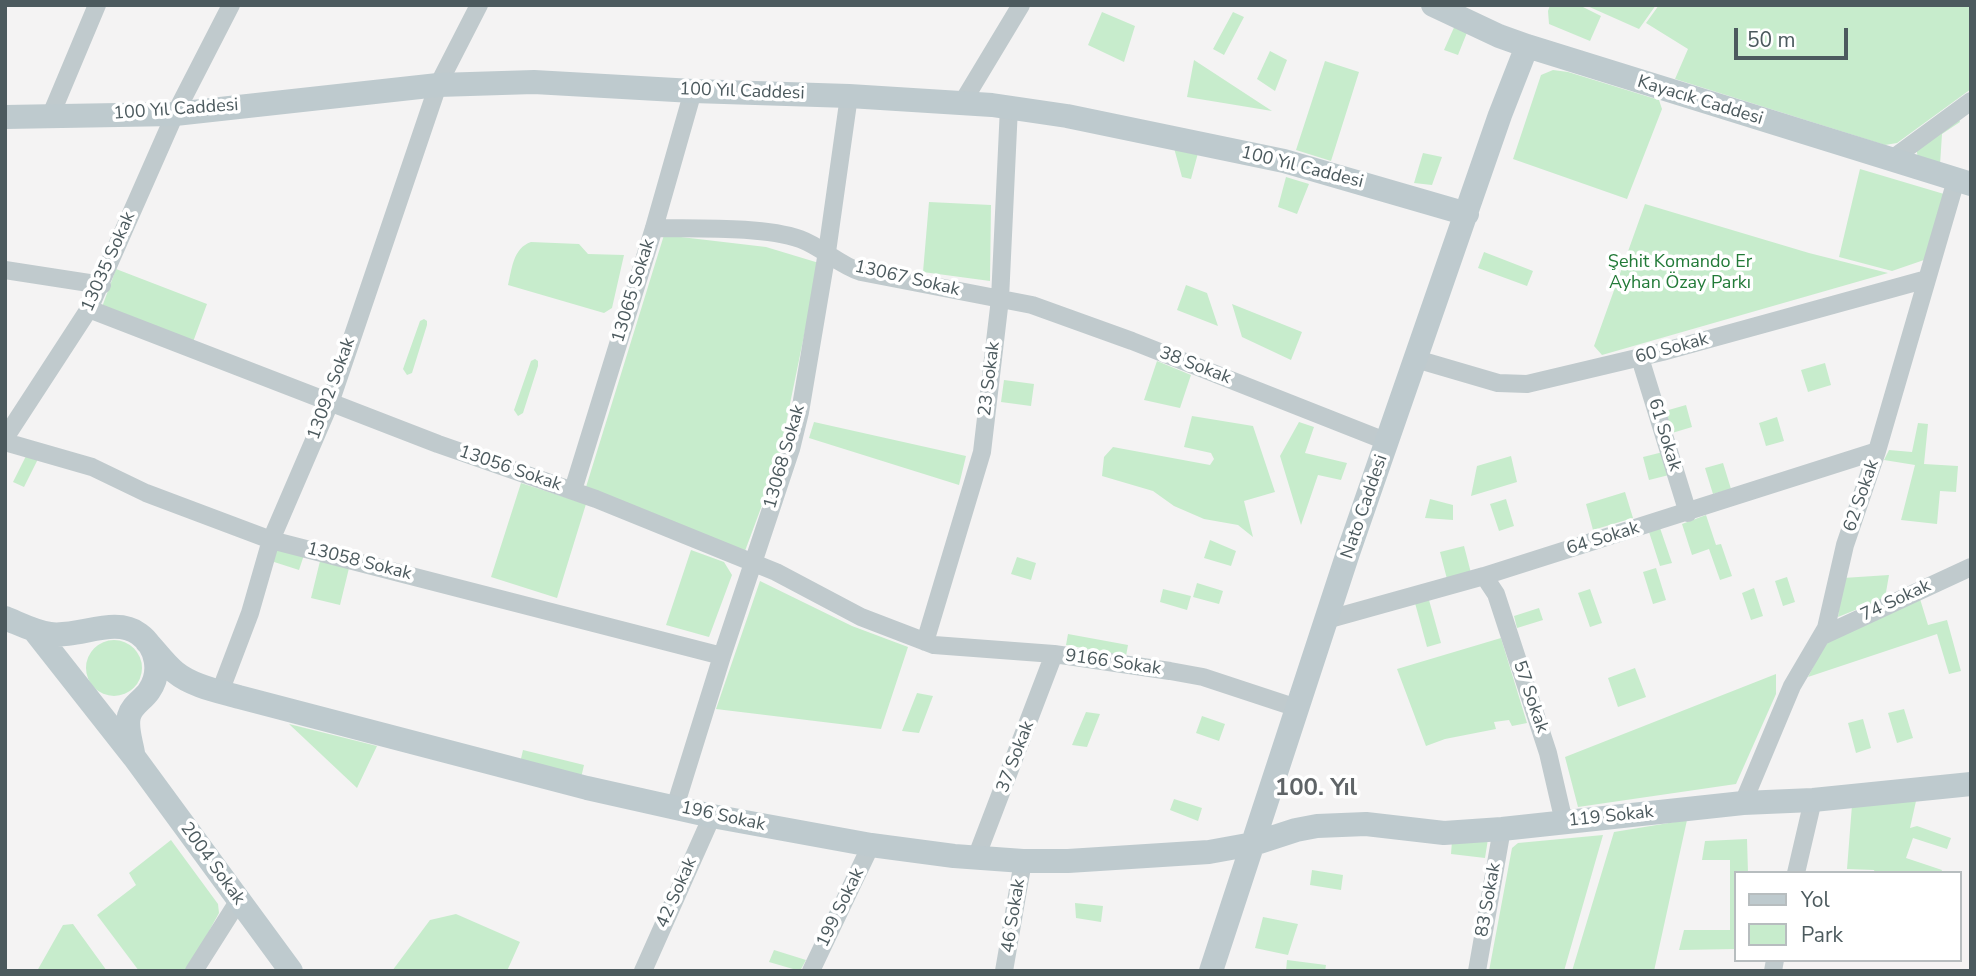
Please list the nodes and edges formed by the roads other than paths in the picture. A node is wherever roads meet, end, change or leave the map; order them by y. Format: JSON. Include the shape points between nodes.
{"nodes":[{"id":1,"x":97,"y":5,"type":"edge"},
{"id":2,"x":231,"y":5,"type":"edge"},
{"id":3,"x":479,"y":5,"type":"edge"},
{"id":4,"x":1021,"y":5,"type":"edge"},
{"id":5,"x":1433,"y":5,"type":"edge"},
{"id":6,"x":1527,"y":46,"type":"junction"},
{"id":7,"x":438,"y":85,"type":"junction"},
{"id":8,"x":693,"y":91,"type":"junction"},
{"id":9,"x":849,"y":96,"type":"junction"},
{"id":10,"x":1971,"y":101,"type":"edge"},
{"id":11,"x":962,"y":103,"type":"junction"},
{"id":12,"x":1009,"y":107,"type":"junction"},
{"id":13,"x":176,"y":114,"type":"junction"},
{"id":14,"x":5,"y":117,"type":"edge"},
{"id":15,"x":50,"y":117,"type":"junction"},
{"id":16,"x":1892,"y":159,"type":"junction"},
{"id":17,"x":1963,"y":182,"type":"edge"},
{"id":18,"x":1467,"y":214,"type":"junction"},
{"id":19,"x":654,"y":228,"type":"junction"},
{"id":20,"x":827,"y":252,"type":"junction"},
{"id":21,"x":5,"y":270,"type":"edge"},
{"id":22,"x":1927,"y":279,"type":"junction"},
{"id":23,"x":102,"y":285,"type":"junction"},
{"id":24,"x":1000,"y":299,"type":"junction"},
{"id":25,"x":89,"y":309,"type":"junction"},
{"id":26,"x":1640,"y":358,"type":"junction"},
{"id":27,"x":1416,"y":359,"type":"junction"},
{"id":28,"x":330,"y":402,"type":"junction"},
{"id":29,"x":5,"y":440,"type":"edge"},
{"id":30,"x":1388,"y":442,"type":"junction"},
{"id":31,"x":1877,"y":451,"type":"junction"},
{"id":32,"x":573,"y":490,"type":"junction"},
{"id":33,"x":1688,"y":513,"type":"junction"},
{"id":34,"x":271,"y":540,"type":"junction"},
{"id":35,"x":753,"y":564,"type":"junction"},
{"id":36,"x":1971,"y":567,"type":"edge"},
{"id":37,"x":1484,"y":576,"type":"junction"},
{"id":38,"x":5,"y":618,"type":"edge"},
{"id":39,"x":1326,"y":620,"type":"junction"},
{"id":40,"x":34,"y":630,"type":"junction"},
{"id":41,"x":98,"y":630,"type":"junction"},
{"id":42,"x":1822,"y":636,"type":"junction"},
{"id":43,"x":147,"y":642,"type":"junction"},
{"id":44,"x":925,"y":642,"type":"junction"},
{"id":45,"x":1054,"y":654,"type":"junction"},
{"id":46,"x":722,"y":656,"type":"junction"},
{"id":47,"x":213,"y":690,"type":"junction"},
{"id":48,"x":83,"y":692,"type":"junction"},
{"id":49,"x":142,"y":698,"type":"junction"},
{"id":50,"x":1297,"y":708,"type":"junction"},
{"id":51,"x":134,"y":757,"type":"junction"},
{"id":52,"x":1971,"y":784,"type":"edge"},
{"id":53,"x":1813,"y":800,"type":"junction"},
{"id":54,"x":1743,"y":803,"type":"junction"},
{"id":55,"x":675,"y":807,"type":"junction"},
{"id":56,"x":712,"y":816,"type":"junction"},
{"id":57,"x":1564,"y":822,"type":"junction"},
{"id":58,"x":1502,"y":829,"type":"junction"},
{"id":59,"x":1253,"y":844,"type":"junction"},
{"id":60,"x":871,"y":845,"type":"junction"},
{"id":61,"x":976,"y":858,"type":"junction"},
{"id":62,"x":1023,"y":861,"type":"junction"},
{"id":63,"x":1796,"y":871,"type":"edge"},
{"id":64,"x":239,"y":900,"type":"junction"},
{"id":65,"x":194,"y":971,"type":"edge"},
{"id":66,"x":290,"y":971,"type":"edge"},
{"id":67,"x":643,"y":971,"type":"edge"},
{"id":68,"x":811,"y":971,"type":"edge"},
{"id":69,"x":1004,"y":971,"type":"edge"},
{"id":70,"x":1211,"y":971,"type":"edge"},
{"id":71,"x":1477,"y":971,"type":"edge"}],
"edges":[{"from":1,"to":15,"type":"street"},
{"from":2,"to":13,"type":"street","name":"13035 Sokak"},
{"from":3,"to":7,"type":"street","name":"13092 Sokak"},
{"from":4,"to":11,"type":"street"},
{"from":5,"to":6,"type":"street","name":"Kayacık Caddesi"},
{"from":6,"to":16,"type":"street","name":"Kayacık Caddesi"},
{"from":6,"to":18,"type":"street","name":"Nato Caddesi"},
{"from":7,"to":8,"type":"street","name":"100 Yıl Caddesi","via":[[534,82]]},
{"from":7,"to":13,"type":"street","name":"100 Yıl Caddesi"},
{"from":7,"to":28,"type":"street","name":"13092 Sokak"},
{"from":8,"to":9,"type":"street","name":"100 Yıl Caddesi"},
{"from":8,"to":19,"type":"street","name":"13065 Sokak"},
{"from":9,"to":11,"type":"street","name":"100 Yıl Caddesi"},
{"from":9,"to":20,"type":"street","name":"13068 Sokak"},
{"from":10,"to":16,"type":"street"},
{"from":11,"to":12,"type":"street","name":"100 Yıl Caddesi"},
{"from":12,"to":18,"type":"street","name":"100 Yıl Caddesi","via":[[1284,161]]},
{"from":12,"to":24,"type":"street","name":"23 Sokak"},
{"from":13,"to":15,"type":"street","name":"100 Yıl Caddesi"},
{"from":13,"to":23,"type":"street","name":"13035 Sokak"},
{"from":14,"to":15,"type":"street","name":"100 Yıl Caddesi"},
{"from":16,"to":17,"type":"street","name":"Kayacık Caddesi"},
{"from":17,"to":22,"type":"street","name":"62 Sokak"},
{"from":18,"to":27,"type":"street","name":"Nato Caddesi"},
{"from":19,"to":20,"type":"street","name":"13067 Sokak","via":[[771,232],[796,237]]},
{"from":19,"to":32,"type":"street","name":"13065 Sokak"},
{"from":20,"to":24,"type":"street","name":"13067 Sokak","via":[[862,272]]},
{"from":20,"to":35,"type":"street","name":"13068 Sokak","via":[[800,412]]},
{"from":21,"to":23,"type":"street"},
{"from":22,"to":26,"type":"street","name":"60 Sokak"},
{"from":22,"to":31,"type":"street","name":"62 Sokak"},
{"from":23,"to":25,"type":"street","name":"13035 Sokak"},
{"from":24,"to":30,"type":"street","name":"38 Sokak","via":[[1083,323]]},
{"from":24,"to":44,"type":"street","name":"23 Sokak","via":[[982,452]]},
{"from":25,"to":28,"type":"street","name":"13056 Sokak"},
{"from":25,"to":29,"type":"street","name":"13035 Sokak"},
{"from":26,"to":27,"type":"street","name":"60 Sokak","via":[[1517,385]]},
{"from":26,"to":33,"type":"street","name":"61 Sokak"},
{"from":27,"to":30,"type":"street","name":"Nato Caddesi"},
{"from":28,"to":32,"type":"street","name":"13056 Sokak"},
{"from":28,"to":34,"type":"street","name":"13092 Sokak"},
{"from":29,"to":34,"type":"street","name":"13058 Sokak","via":[[92,467],[146,493]]},
{"from":30,"to":39,"type":"street","name":"Nato Caddesi"},
{"from":31,"to":33,"type":"street","name":"64 Sokak"},
{"from":31,"to":42,"type":"street","name":"62 Sokak","via":[[1845,545]]},
{"from":32,"to":35,"type":"street","name":"13056 Sokak"},
{"from":33,"to":37,"type":"street","name":"64 Sokak"},
{"from":34,"to":46,"type":"street","name":"13058 Sokak"},
{"from":34,"to":47,"type":"street","name":"13092 Sokak","via":[[250,612]]},
{"from":35,"to":44,"type":"street","name":"13056 Sokak"},
{"from":35,"to":46,"type":"street","name":"13068 Sokak"},
{"from":36,"to":42,"type":"street","name":"74 Sokak"},
{"from":37,"to":39,"type":"street","name":"64 Sokak"},
{"from":37,"to":57,"type":"street","name":"57 Sokak","via":[[1496,594],[1548,753]]},
{"from":38,"to":40,"type":"street"},
{"from":39,"to":50,"type":"street","name":"Nato Caddesi"},
{"from":40,"to":41,"type":"street","via":[[71,635]]},
{"from":40,"to":48,"type":"street","name":"2004 Sokak"},
{"from":41,"to":43,"type":"street","via":[[125,627]]},
{"from":41,"to":48,"type":"street","via":[[87,637],[74,661]]},
{"from":42,"to":54,"type":"street","name":"62 Sokak","via":[[1792,686]]},
{"from":43,"to":47,"type":"street","name":"196 Sokak","via":[[174,671]]},
{"from":43,"to":49,"type":"street","via":[[157,667]]},
{"from":44,"to":45,"type":"street","name":"9166 Sokak"},
{"from":45,"to":50,"type":"street","name":"9166 Sokak","via":[[1203,677]]},
{"from":45,"to":61,"type":"street","name":"37 Sokak"},
{"from":46,"to":55,"type":"street","name":"13068 Sokak"},
{"from":47,"to":49,"type":"street","name":"196 Sokak"},
{"from":47,"to":55,"type":"street","name":"196 Sokak"},
{"from":48,"to":49,"type":"street","via":[[99,705],[112,708]]},
{"from":48,"to":51,"type":"street","name":"2004 Sokak"},
{"from":49,"to":51,"type":"street","via":[[128,723]]},
{"from":50,"to":59,"type":"street","name":"Nato Caddesi"},
{"from":51,"to":64,"type":"street","name":"2004 Sokak"},
{"from":52,"to":53,"type":"street","name":"119 Sokak"},
{"from":53,"to":54,"type":"street","name":"119 Sokak"},
{"from":53,"to":63,"type":"street"},
{"from":54,"to":57,"type":"street","name":"119 Sokak"},
{"from":55,"to":56,"type":"street","name":"196 Sokak"},
{"from":56,"to":60,"type":"street","name":"196 Sokak"},
{"from":56,"to":67,"type":"street","name":"42 Sokak"},
{"from":57,"to":58,"type":"street","name":"119 Sokak"},
{"from":58,"to":59,"type":"street","name":"119 Sokak","via":[[1444,832],[1353,824],[1296,830]]},
{"from":58,"to":71,"type":"street","name":"83 Sokak"},
{"from":59,"to":62,"type":"street","name":"196 Sokak","via":[[1186,855]]},
{"from":59,"to":70,"type":"street","name":"Nato Caddesi"},
{"from":60,"to":61,"type":"street","name":"196 Sokak"},
{"from":60,"to":68,"type":"street","name":"199 Sokak"},
{"from":61,"to":62,"type":"street","name":"196 Sokak"},
{"from":62,"to":69,"type":"street","name":"46 Sokak"},
{"from":64,"to":65,"type":"street"},
{"from":64,"to":66,"type":"street","name":"2004 Sokak"}]}
